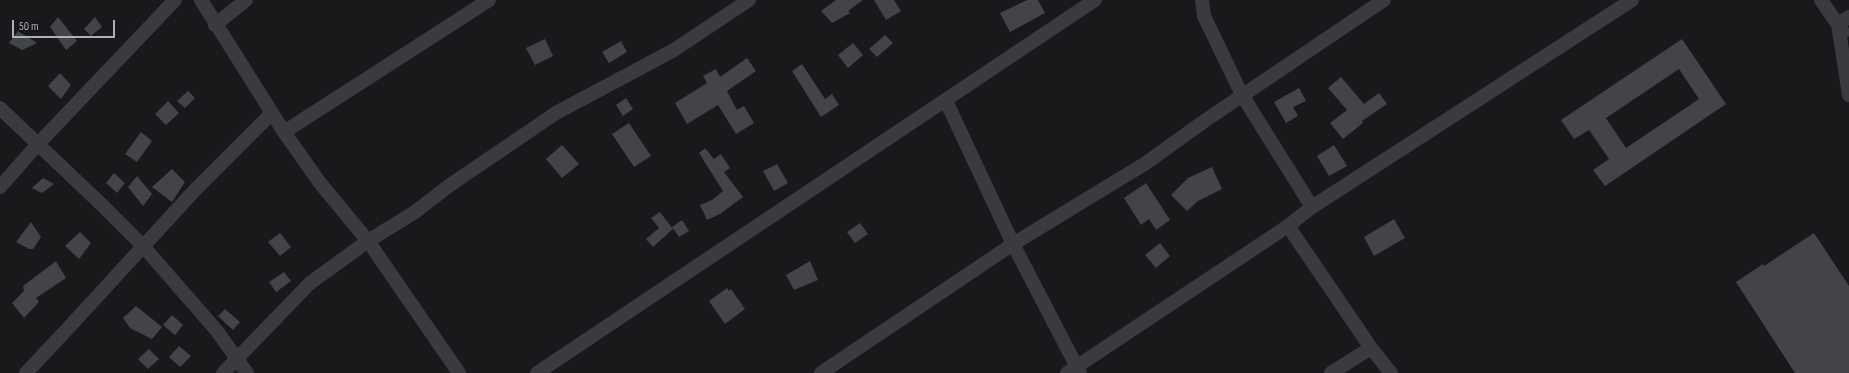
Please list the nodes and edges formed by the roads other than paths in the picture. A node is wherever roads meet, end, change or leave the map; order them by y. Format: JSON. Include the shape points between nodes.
{"nodes":[{"id":1,"x":175,"y":0,"type":"edge"},
{"id":2,"x":201,"y":0,"type":"edge"},
{"id":3,"x":246,"y":0,"type":"edge"},
{"id":4,"x":489,"y":0,"type":"edge"},
{"id":5,"x":749,"y":0,"type":"edge"},
{"id":6,"x":1095,"y":0,"type":"edge"},
{"id":7,"x":1202,"y":0,"type":"edge"},
{"id":8,"x":1384,"y":0,"type":"edge"},
{"id":9,"x":1632,"y":0,"type":"edge"},
{"id":10,"x":1821,"y":0,"type":"edge"},
{"id":11,"x":1844,"y":20,"type":"edge"},
{"id":12,"x":215,"y":25,"type":"junction"},
{"id":13,"x":1849,"y":41,"type":"edge"},
{"id":14,"x":1849,"y":95,"type":"edge"},
{"id":15,"x":1242,"y":96,"type":"junction"},
{"id":16,"x":946,"y":101,"type":"junction"},
{"id":17,"x":0,"y":108,"type":"edge"},
{"id":18,"x":272,"y":113,"type":"junction"},
{"id":19,"x":284,"y":132,"type":"junction"},
{"id":20,"x":38,"y":144,"type":"junction"},
{"id":21,"x":0,"y":187,"type":"edge"},
{"id":22,"x":1312,"y":208,"type":"junction"},
{"id":23,"x":1288,"y":226,"type":"junction"},
{"id":24,"x":368,"y":241,"type":"junction"},
{"id":25,"x":1013,"y":244,"type":"junction"},
{"id":26,"x":143,"y":246,"type":"junction"},
{"id":27,"x":1371,"y":348,"type":"junction"},
{"id":28,"x":237,"y":358,"type":"junction"},
{"id":29,"x":1074,"y":371,"type":"edge"},
{"id":30,"x":26,"y":373,"type":"edge"},
{"id":31,"x":223,"y":373,"type":"edge"},
{"id":32,"x":247,"y":373,"type":"edge"},
{"id":33,"x":459,"y":373,"type":"edge"},
{"id":34,"x":537,"y":373,"type":"edge"},
{"id":35,"x":821,"y":373,"type":"edge"},
{"id":36,"x":1331,"y":373,"type":"edge"},
{"id":37,"x":1391,"y":373,"type":"edge"}],
"edges":[{"from":1,"to":20,"type":"street"},
{"from":2,"to":12,"type":"street"},
{"from":3,"to":12,"type":"street"},
{"from":4,"to":19,"type":"street"},
{"from":5,"to":24,"type":"street","via":[[674,50],[556,113],[415,212]]},
{"from":6,"to":16,"type":"street"},
{"from":7,"to":15,"type":"street","via":[[1204,16]]},
{"from":8,"to":15,"type":"street"},
{"from":9,"to":22,"type":"street"},
{"from":10,"to":11,"type":"street"},
{"from":11,"to":13,"type":"street"},
{"from":11,"to":14,"type":"street"},
{"from":12,"to":18,"type":"street"},
{"from":15,"to":22,"type":"street"},
{"from":15,"to":25,"type":"street","via":[[1146,163]]},
{"from":16,"to":25,"type":"street"},
{"from":16,"to":34,"type":"street"},
{"from":17,"to":20,"type":"street"},
{"from":18,"to":19,"type":"street"},
{"from":18,"to":26,"type":"street"},
{"from":19,"to":24,"type":"street","via":[[320,183]]},
{"from":20,"to":21,"type":"street"},
{"from":20,"to":26,"type":"street"},
{"from":22,"to":23,"type":"street"},
{"from":23,"to":27,"type":"street"},
{"from":23,"to":29,"type":"street"},
{"from":24,"to":28,"type":"street","via":[[310,283]]},
{"from":24,"to":33,"type":"street"},
{"from":25,"to":29,"type":"street"},
{"from":25,"to":35,"type":"street"},
{"from":26,"to":28,"type":"street","via":[[217,331]]},
{"from":26,"to":30,"type":"street"},
{"from":27,"to":36,"type":"street"},
{"from":27,"to":37,"type":"street"},
{"from":28,"to":31,"type":"street"},
{"from":28,"to":32,"type":"street"}]}
